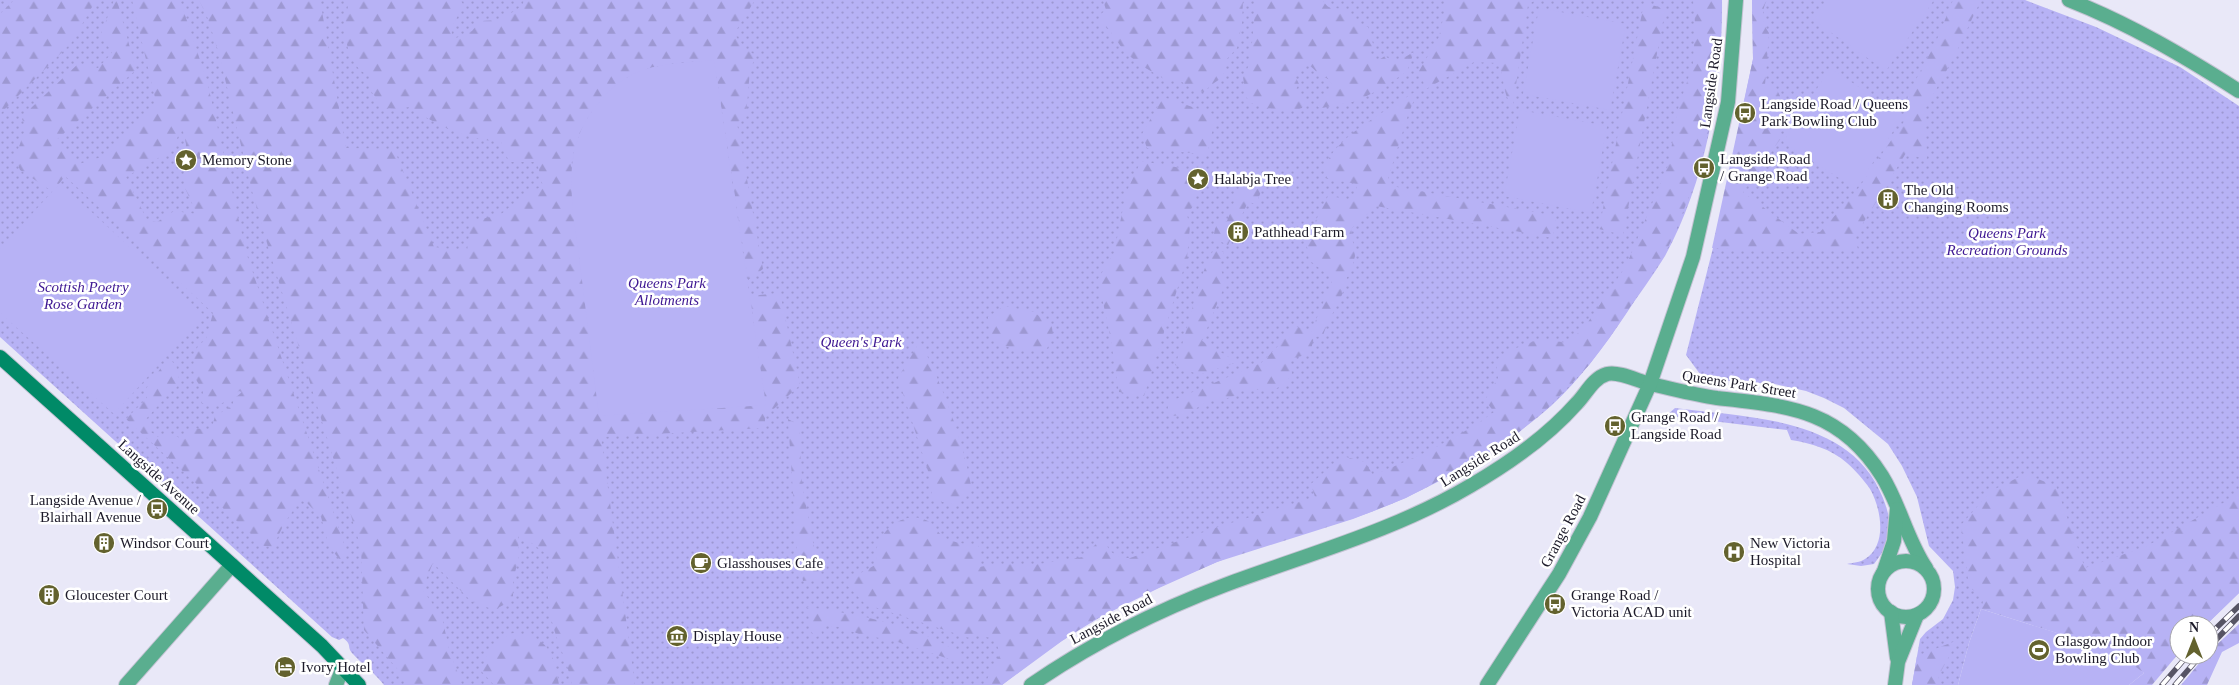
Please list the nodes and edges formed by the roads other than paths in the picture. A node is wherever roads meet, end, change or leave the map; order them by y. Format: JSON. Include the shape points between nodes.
{"nodes":[{"id":1,"x":1736,"y":0,"type":"edge"},
{"id":2,"x":2069,"y":0,"type":"edge"},
{"id":3,"x":2239,"y":91,"type":"edge"},
{"id":4,"x":0,"y":358,"type":"edge"},
{"id":5,"x":1650,"y":384,"type":"junction"},
{"id":6,"x":1897,"y":508,"type":"junction"},
{"id":7,"x":232,"y":565,"type":"junction"},
{"id":8,"x":1926,"y":568,"type":"junction"},
{"id":9,"x":1884,"y":571,"type":"junction"},
{"id":10,"x":1891,"y":612,"type":"junction"},
{"id":11,"x":1917,"y":615,"type":"junction"},
{"id":12,"x":1898,"y":662,"type":"junction"},
{"id":13,"x":343,"y":667,"type":"junction"},
{"id":14,"x":126,"y":685,"type":"edge"},
{"id":15,"x":336,"y":685,"type":"edge"},
{"id":16,"x":359,"y":685,"type":"edge"},
{"id":17,"x":1031,"y":685,"type":"edge"},
{"id":18,"x":1487,"y":685,"type":"edge"},
{"id":19,"x":1895,"y":685,"type":"edge"}],
"edges":[{"from":1,"to":5,"type":"street","name":"Langside Road","via":[[1726,111],[1693,257]]},
{"from":2,"to":3,"type":"street","via":[[2134,28]]},
{"from":4,"to":7,"type":"main road","name":"Langside Avenue"},
{"from":5,"to":6,"type":"street","name":"Queens Park Street","via":[[1698,395],[1782,406],[1818,416],[1846,435],[1870,460]]},
{"from":5,"to":17,"type":"street","name":"Langside Road","via":[[1607,374],[1593,383],[1569,413],[1534,444],[1469,487],[1376,532],[1225,585],[1150,616]]},
{"from":5,"to":18,"type":"street","name":"Grange Road","via":[[1590,517],[1559,574]]},
{"from":6,"to":8,"type":"street","name":"Queens Park Street"},
{"from":6,"to":9,"type":"street","via":[[1894,541]]},
{"from":7,"to":13,"type":"main road","name":"Langside Avenue"},
{"from":7,"to":14,"type":"street"},
{"from":8,"to":9,"type":"street","via":[[1909,560],[1900,561]]},
{"from":8,"to":11,"type":"street","via":[[1932,576],[1934,594],[1925,610]]},
{"from":9,"to":10,"type":"street","via":[[1878,589],[1880,598]]},
{"from":10,"to":11,"type":"street","via":[[1908,617]]},
{"from":10,"to":12,"type":"street"},
{"from":11,"to":12,"type":"street"},
{"from":12,"to":19,"type":"street"},
{"from":13,"to":15,"type":"street"},
{"from":13,"to":16,"type":"main road","name":"Langside Avenue"}]}
